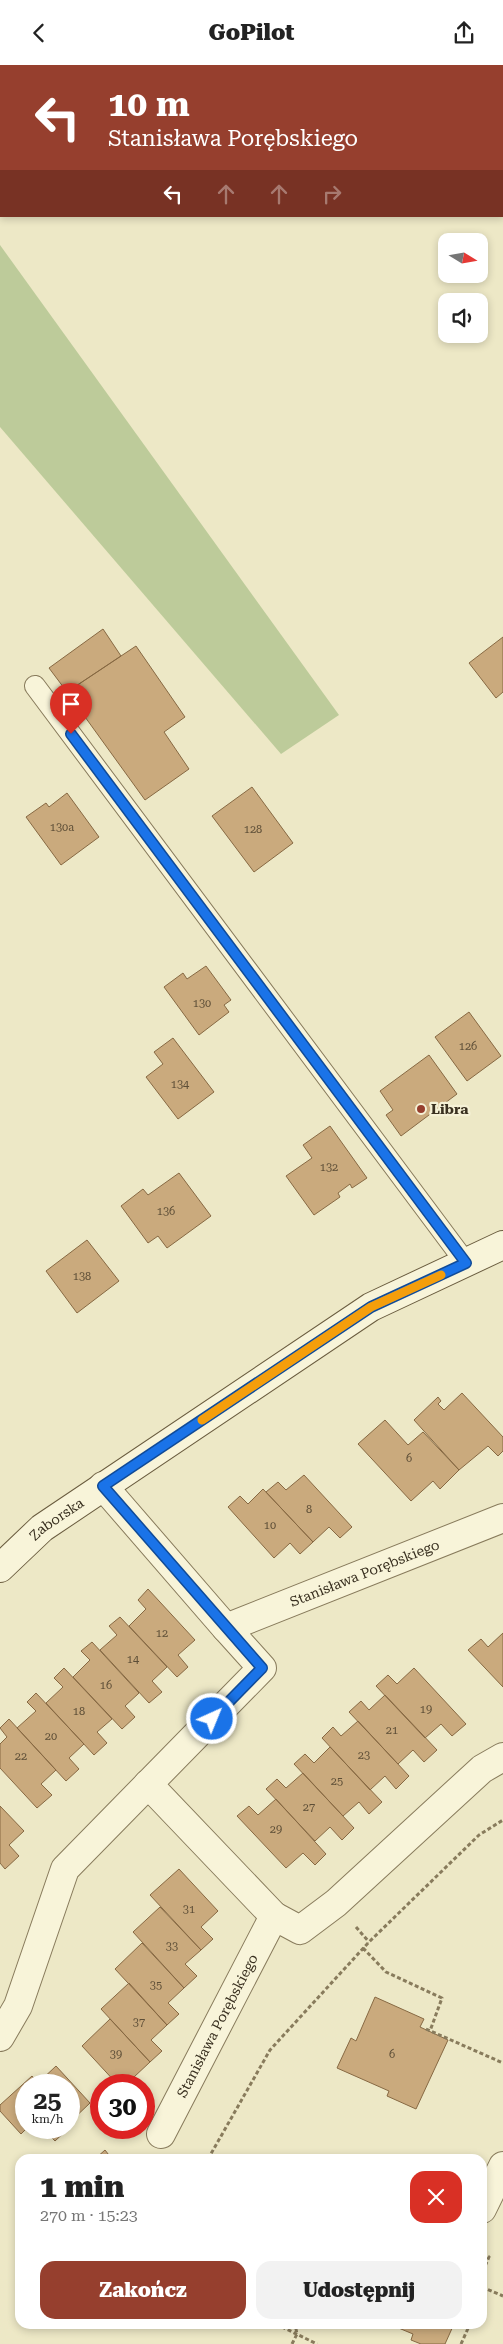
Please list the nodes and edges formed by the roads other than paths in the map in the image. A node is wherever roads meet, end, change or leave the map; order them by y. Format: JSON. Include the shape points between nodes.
{"nodes":[{"id":1,"x":35,"y":686,"type":"dead end"},
{"id":2,"x":503,"y":1245,"type":"edge"},
{"id":3,"x":466,"y":1263,"type":"junction"},
{"id":4,"x":103,"y":1486,"type":"junction"},
{"id":5,"x":503,"y":1518,"type":"edge"},
{"id":6,"x":0,"y":1568,"type":"edge"},
{"id":7,"x":226,"y":1628,"type":"junction"},
{"id":8,"x":503,"y":1757,"type":"edge"},
{"id":9,"x":148,"y":1784,"type":"junction"},
{"id":10,"x":274,"y":1916,"type":"junction"},
{"id":11,"x":0,"y":2037,"type":"edge"},
{"id":12,"x":161,"y":2134,"type":"dead end"},
{"id":13,"x":503,"y":2166,"type":"edge"},
{"id":14,"x":487,"y":2199,"type":"edge"}],
"edges":[{"from":1,"to":3,"type":"lane"},
{"from":2,"to":3,"type":"street","name":"Zaborska"},
{"from":3,"to":4,"type":"street","name":"Zaborska","via":[[371,1307]]},
{"from":4,"to":6,"type":"street","name":"Zaborska","via":[[42,1528]]},
{"from":4,"to":7,"type":"street"},
{"from":5,"to":7,"type":"street","name":"Stanisława Porębskiego"},
{"from":7,"to":9,"type":"street","via":[[262,1668]]},
{"from":8,"to":10,"type":"street","via":[[482,1769],[336,1903],[300,1930]]},
{"from":9,"to":10,"type":"street"},
{"from":9,"to":11,"type":"street","via":[[65,1869],[18,2006]]},
{"from":10,"to":12,"type":"street","name":"Stanisława Porębskiego"},
{"from":13,"to":14,"type":"street"}]}
